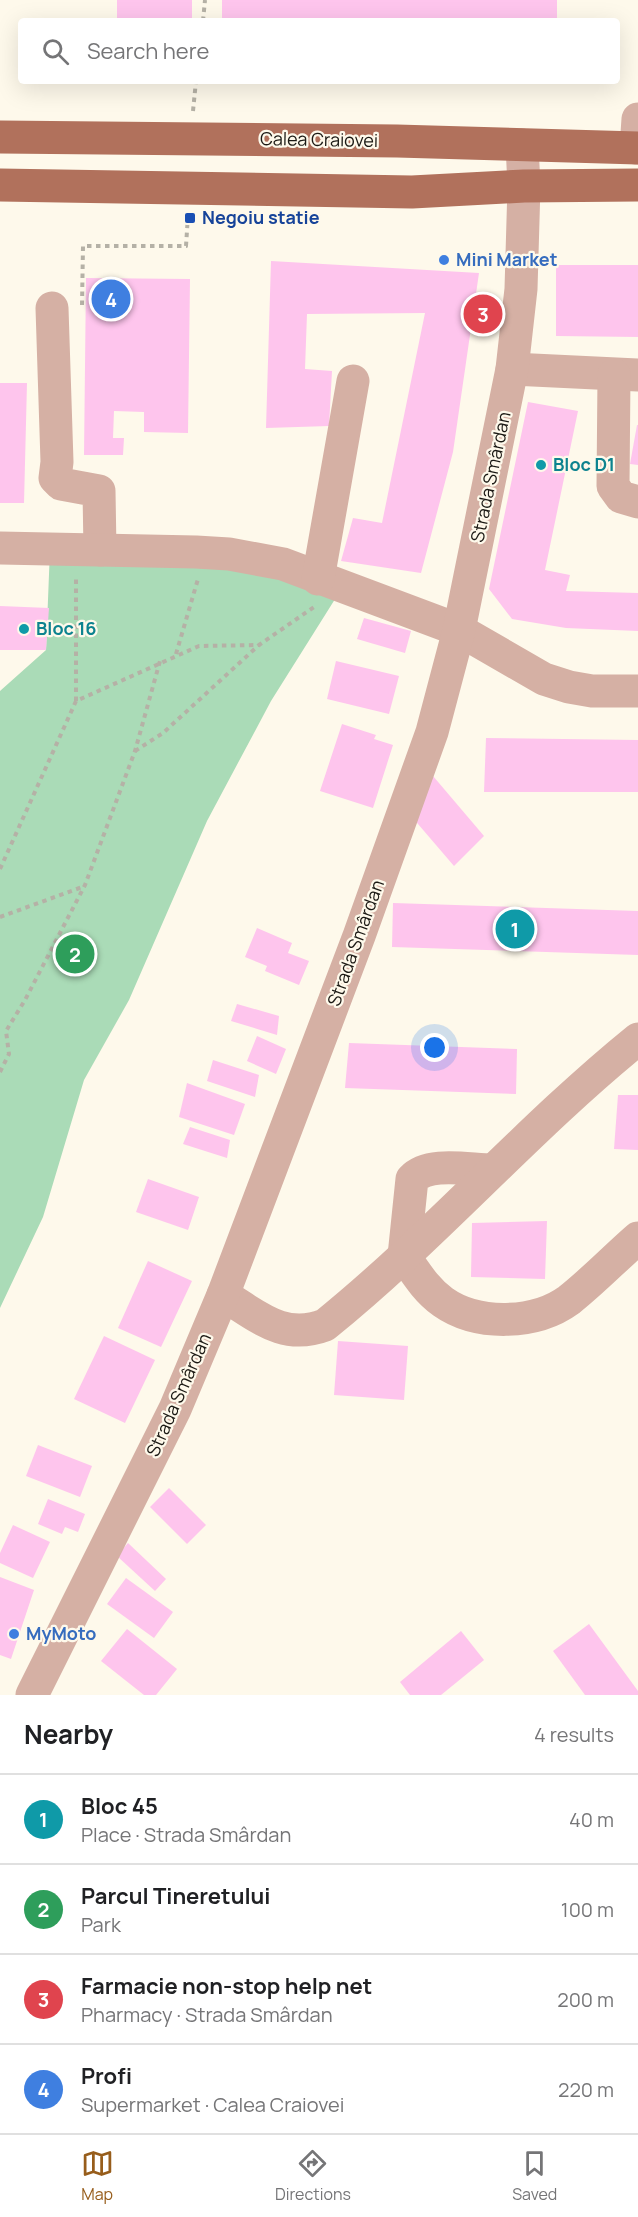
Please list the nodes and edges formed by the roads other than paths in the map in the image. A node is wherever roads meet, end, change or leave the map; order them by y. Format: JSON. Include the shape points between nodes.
{"nodes":[{"id":1,"x":0,"y":136,"type":"edge"},
{"id":2,"x":637,"y":138,"type":"edge"},
{"id":3,"x":522,"y":145,"type":"junction"},
{"id":4,"x":0,"y":184,"type":"edge"},
{"id":5,"x":638,"y":185,"type":"edge"},
{"id":6,"x":524,"y":186,"type":"junction"},
{"id":7,"x":66,"y":312,"type":"road end"},
{"id":8,"x":512,"y":369,"type":"junction"},
{"id":9,"x":626,"y":375,"type":"edge"},
{"id":10,"x":352,"y":381,"type":"dead end"},
{"id":11,"x":638,"y":502,"type":"edge"},
{"id":12,"x":0,"y":548,"type":"edge"},
{"id":13,"x":88,"y":550,"type":"junction"},
{"id":14,"x":330,"y":583,"type":"junction"},
{"id":15,"x":459,"y":630,"type":"junction"},
{"id":16,"x":638,"y":691,"type":"edge"},
{"id":17,"x":638,"y":1039,"type":"edge"},
{"id":18,"x":493,"y":1170,"type":"junction"},
{"id":19,"x":638,"y":1238,"type":"edge"},
{"id":20,"x":404,"y":1256,"type":"junction"},
{"id":21,"x":222,"y":1295,"type":"junction"},
{"id":22,"x":32,"y":1695,"type":"edge"}],
"edges":[{"from":1,"to":3,"type":"main road","name":"Calea Craiovei"},
{"from":2,"to":3,"type":"main road","name":"Calea Craiovei"},
{"from":3,"to":6,"type":"street","name":"Strada Smârdan"},
{"from":4,"to":6,"type":"main road","via":[[412,192]]},
{"from":5,"to":6,"type":"main road"},
{"from":6,"to":8,"type":"street","name":"Strada Smârdan","via":[[521,289]]},
{"from":7,"to":13,"type":"street","via":[[56,478],[61,484],[99,491]]},
{"from":8,"to":9,"type":"street"},
{"from":8,"to":15,"type":"street","name":"Strada Smârdan"},
{"from":9,"to":11,"type":"street","via":[[613,486],[621,497]]},
{"from":10,"to":14,"type":"street"},
{"from":12,"to":13,"type":"street"},
{"from":13,"to":14,"type":"street","via":[[229,554],[283,564]]},
{"from":14,"to":15,"type":"street"},
{"from":15,"to":16,"type":"street","via":[[544,679],[592,691]]},
{"from":15,"to":21,"type":"street","name":"Strada Smârdan","via":[[410,797]]},
{"from":17,"to":18,"type":"street"},
{"from":18,"to":20,"type":"street"},
{"from":18,"to":20,"type":"street","via":[[419,1172],[412,1179],[408,1200]]},
{"from":19,"to":20,"type":"street","via":[[568,1301],[542,1314],[512,1320],[472,1315],[444,1303],[424,1286]]},
{"from":20,"to":21,"type":"street","via":[[325,1325],[309,1331],[283,1330]]},
{"from":21,"to":22,"type":"street","name":"Strada Smârdan","via":[[175,1409]]}]}
